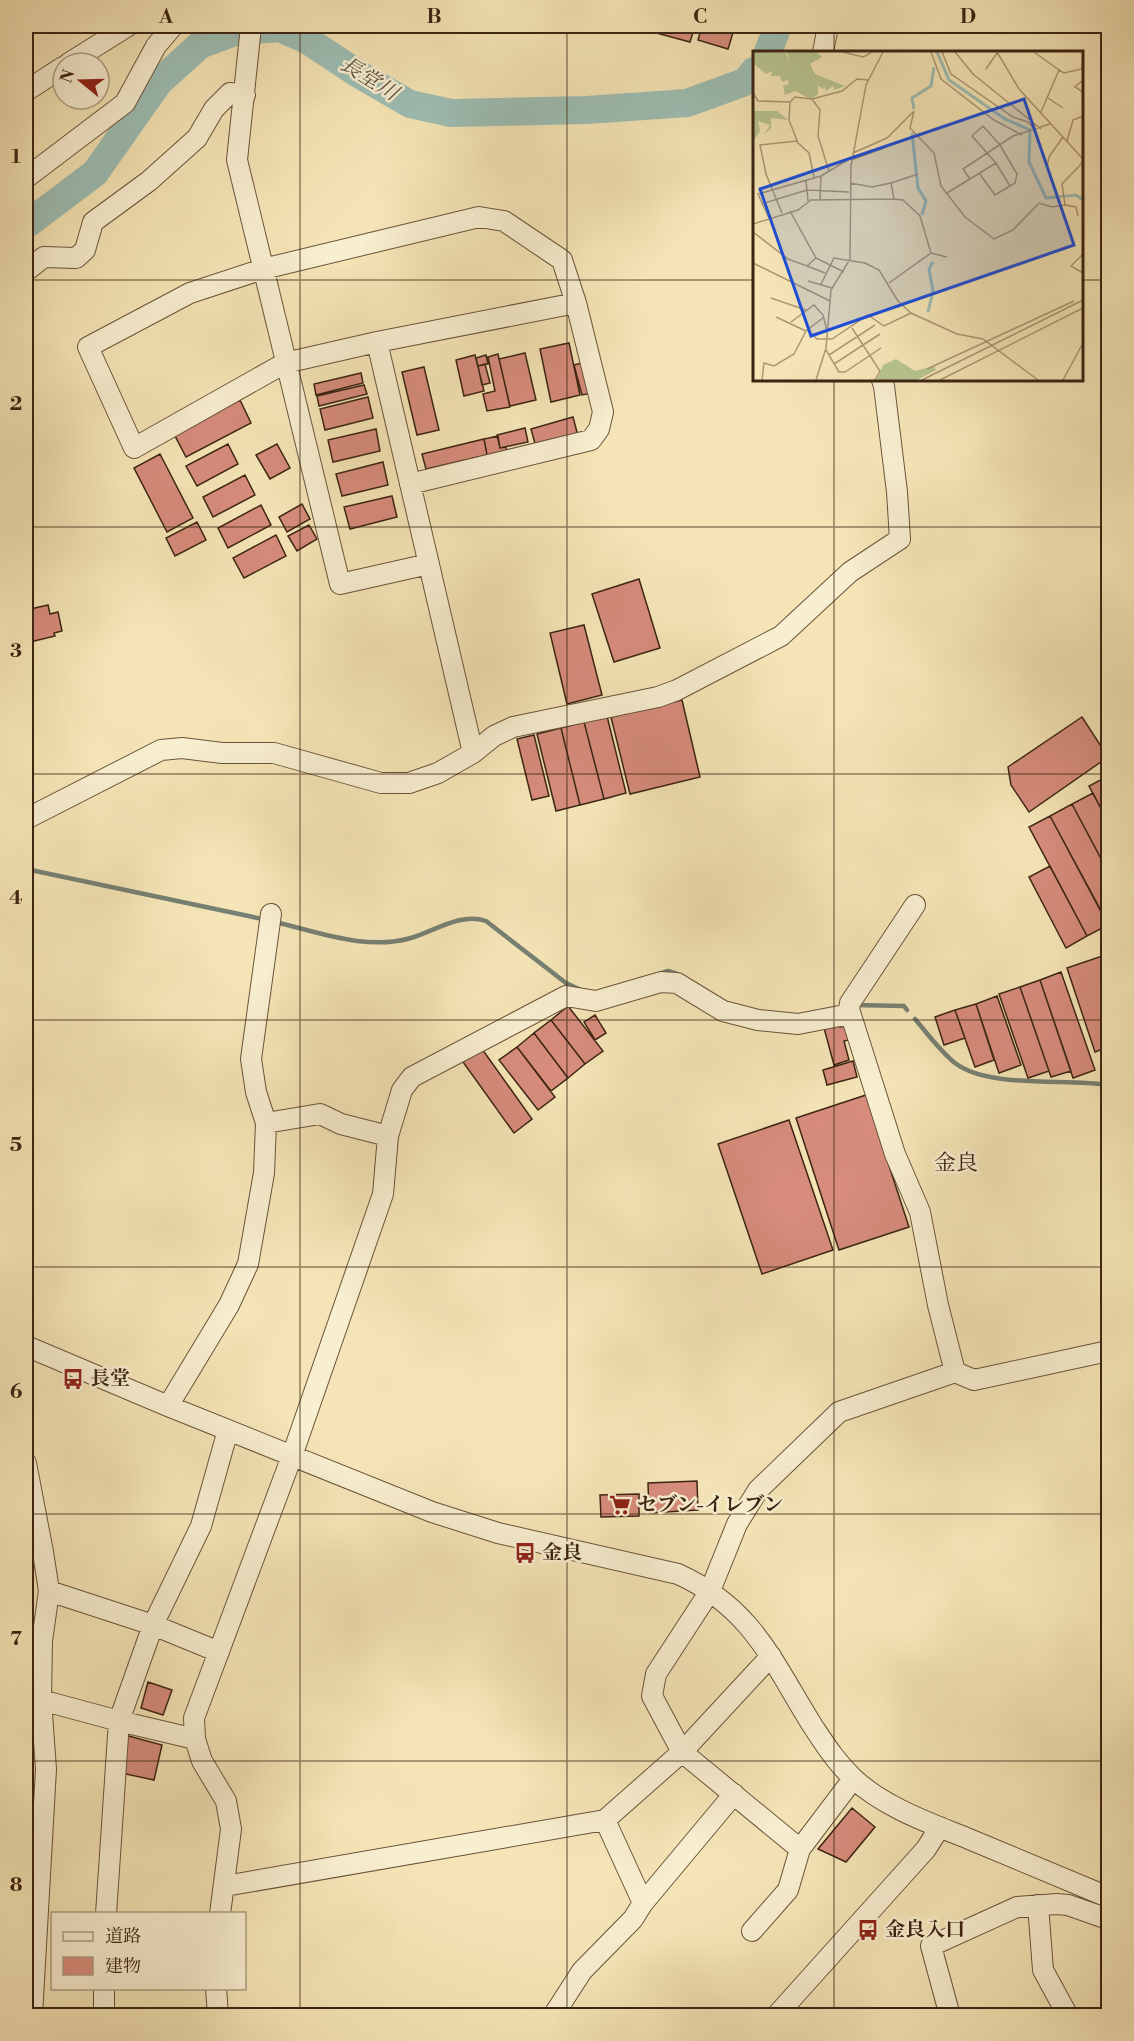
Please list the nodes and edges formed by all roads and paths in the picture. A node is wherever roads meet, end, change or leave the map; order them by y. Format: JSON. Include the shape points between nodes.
{"nodes":[{"id":1,"x":128,"y":26,"type":"edge"},
{"id":2,"x":173,"y":26,"type":"edge"},
{"id":3,"x":251,"y":26,"type":"edge"},
{"id":4,"x":828,"y":26,"type":"edge"},
{"id":5,"x":88,"y":51,"type":"edge"},
{"id":6,"x":823,"y":51,"type":"edge"},
{"id":7,"x":51,"y":75,"type":"edge"},
{"id":8,"x":26,"y":91,"type":"edge"},
{"id":9,"x":246,"y":91,"type":"junction"},
{"id":10,"x":26,"y":178,"type":"edge"},
{"id":11,"x":263,"y":269,"type":"junction"},
{"id":12,"x":26,"y":271,"type":"edge"},
{"id":13,"x":576,"y":303,"type":"junction"},
{"id":14,"x":377,"y":342,"type":"junction"},
{"id":15,"x":285,"y":363,"type":"junction"},
{"id":16,"x":882,"y":381,"type":"edge"},
{"id":17,"x":410,"y":484,"type":"junction"},
{"id":18,"x":429,"y":564,"type":"junction"},
{"id":19,"x":473,"y":753,"type":"junction"},
{"id":20,"x":26,"y":819,"type":"edge"},
{"id":21,"x":915,"y":905,"type":"dead end"},
{"id":22,"x":270,"y":923,"type":"dead end"},
{"id":23,"x":850,"y":1009,"type":"junction"},
{"id":24,"x":266,"y":1123,"type":"junction"},
{"id":25,"x":388,"y":1136,"type":"junction"},
{"id":26,"x":26,"y":1346,"type":"edge"},
{"id":27,"x":1108,"y":1351,"type":"edge"},
{"id":28,"x":955,"y":1372,"type":"junction"},
{"id":29,"x":168,"y":1406,"type":"junction"},
{"id":30,"x":228,"y":1430,"type":"junction"},
{"id":31,"x":292,"y":1456,"type":"junction"},
{"id":32,"x":26,"y":1463,"type":"edge"},
{"id":33,"x":31,"y":1524,"type":"edge"},
{"id":34,"x":49,"y":1591,"type":"junction"},
{"id":35,"x":710,"y":1592,"type":"junction"},
{"id":36,"x":153,"y":1625,"type":"junction"},
{"id":37,"x":34,"y":1639,"type":"edge"},
{"id":38,"x":219,"y":1652,"type":"junction"},
{"id":39,"x":771,"y":1656,"type":"junction"},
{"id":40,"x":41,"y":1700,"type":"junction"},
{"id":41,"x":119,"y":1721,"type":"junction"},
{"id":42,"x":195,"y":1739,"type":"junction"},
{"id":43,"x":682,"y":1752,"type":"junction"},
{"id":44,"x":854,"y":1779,"type":"junction"},
{"id":45,"x":734,"y":1794,"type":"junction"},
{"id":46,"x":604,"y":1820,"type":"junction"},
{"id":47,"x":940,"y":1827,"type":"junction"},
{"id":48,"x":800,"y":1849,"type":"junction"},
{"id":49,"x":225,"y":1886,"type":"junction"},
{"id":50,"x":1108,"y":1897,"type":"edge"},
{"id":51,"x":643,"y":1903,"type":"junction"},
{"id":52,"x":1038,"y":1905,"type":"junction"},
{"id":53,"x":106,"y":1912,"type":"edge"},
{"id":54,"x":220,"y":1912,"type":"edge"},
{"id":55,"x":1108,"y":1919,"type":"edge"},
{"id":56,"x":752,"y":1931,"type":"dead end"},
{"id":57,"x":38,"y":1948,"type":"edge"},
{"id":58,"x":104,"y":1990,"type":"edge"},
{"id":59,"x":216,"y":1990,"type":"edge"},
{"id":60,"x":946,"y":2013,"type":"edge"},
{"id":61,"x":32,"y":2016,"type":"edge"},
{"id":62,"x":104,"y":2016,"type":"edge"},
{"id":63,"x":218,"y":2016,"type":"edge"},
{"id":64,"x":553,"y":2016,"type":"edge"},
{"id":65,"x":776,"y":2016,"type":"edge"},
{"id":66,"x":1068,"y":2016,"type":"edge"}],
"edges":[{"from":1,"to":5,"type":"street"},
{"from":2,"to":10,"type":"street","via":[[156,46],[125,103]]},
{"from":3,"to":9,"type":"street"},
{"from":4,"to":6,"type":"street"},
{"from":7,"to":8,"type":"street"},
{"from":9,"to":11,"type":"street","via":[[237,160]]},
{"from":9,"to":12,"type":"street","via":[[230,93],[214,109],[197,138],[149,181],[93,222],[85,250],[76,258],[44,257]]},
{"from":11,"to":13,"type":"street","via":[[479,217],[504,221],[562,260]]},
{"from":11,"to":15,"type":"street"},
{"from":11,"to":15,"type":"street","via":[[190,293],[88,347],[134,448]]},
{"from":13,"to":14,"type":"street"},
{"from":13,"to":17,"type":"street","via":[[603,412],[599,429],[591,440]]},
{"from":14,"to":15,"type":"street"},
{"from":14,"to":17,"type":"street"},
{"from":15,"to":18,"type":"street","via":[[340,584]]},
{"from":16,"to":19,"type":"street","via":[[900,539],[850,572],[781,636],[677,690],[513,727]]},
{"from":17,"to":18,"type":"street"},
{"from":18,"to":19,"type":"street"},
{"from":19,"to":20,"type":"street","via":[[438,773],[409,783],[381,783],[274,753],[161,750]]},
{"from":21,"to":23,"type":"street"},
{"from":22,"to":24,"type":"street","via":[[251,1059]]},
{"from":23,"to":25,"type":"street","via":[[798,1024],[758,1020],[723,1011],[677,983],[661,982],[596,1001],[566,996],[412,1077],[402,1089]]},
{"from":23,"to":28,"type":"street","via":[[895,1155],[920,1212]]},
{"from":24,"to":25,"type":"street","via":[[320,1114],[341,1124]]},
{"from":24,"to":29,"type":"street","via":[[264,1173],[248,1264],[229,1305]]},
{"from":25,"to":31,"type":"street","via":[[383,1194]]},
{"from":26,"to":29,"type":"street"},
{"from":27,"to":28,"type":"street","via":[[974,1380]]},
{"from":28,"to":35,"type":"street","via":[[835,1416],[758,1490],[737,1524]]},
{"from":29,"to":30,"type":"street"},
{"from":30,"to":31,"type":"street"},
{"from":30,"to":36,"type":"street","via":[[201,1526]]},
{"from":31,"to":35,"type":"street","via":[[443,1516],[498,1533],[678,1574]]},
{"from":31,"to":38,"type":"street"},
{"from":32,"to":33,"type":"street"},
{"from":33,"to":34,"type":"street"},
{"from":34,"to":36,"type":"street"},
{"from":34,"to":37,"type":"street"},
{"from":35,"to":39,"type":"street","via":[[747,1623]]},
{"from":35,"to":43,"type":"street","via":[[656,1674],[651,1696]]},
{"from":36,"to":38,"type":"street"},
{"from":36,"to":41,"type":"street"},
{"from":37,"to":40,"type":"street"},
{"from":38,"to":42,"type":"street","via":[[194,1718]]},
{"from":39,"to":43,"type":"street"},
{"from":39,"to":44,"type":"street","via":[[833,1758]]},
{"from":40,"to":41,"type":"street"},
{"from":40,"to":57,"type":"street","via":[[46,1768]]},
{"from":41,"to":42,"type":"street"},
{"from":41,"to":53,"type":"street"},
{"from":42,"to":49,"type":"street","via":[[202,1761],[226,1801],[231,1828]]},
{"from":43,"to":45,"type":"street"},
{"from":43,"to":46,"type":"street"},
{"from":44,"to":47,"type":"street","via":[[903,1811]]},
{"from":44,"to":48,"type":"street"},
{"from":45,"to":48,"type":"street"},
{"from":45,"to":51,"type":"street"},
{"from":46,"to":49,"type":"street"},
{"from":46,"to":51,"type":"street"},
{"from":47,"to":50,"type":"street"},
{"from":47,"to":65,"type":"street","via":[[926,1849]]},
{"from":48,"to":56,"type":"street","via":[[788,1890]]},
{"from":49,"to":54,"type":"street"},
{"from":51,"to":64,"type":"street","via":[[633,1919],[582,1971]]},
{"from":52,"to":55,"type":"street","via":[[1068,1905]]},
{"from":52,"to":60,"type":"street","via":[[1017,1907],[931,1946]]},
{"from":52,"to":66,"type":"street","via":[[1043,1970]]},
{"from":57,"to":61,"type":"street"},
{"from":58,"to":62,"type":"street"},
{"from":59,"to":63,"type":"street"}]}
